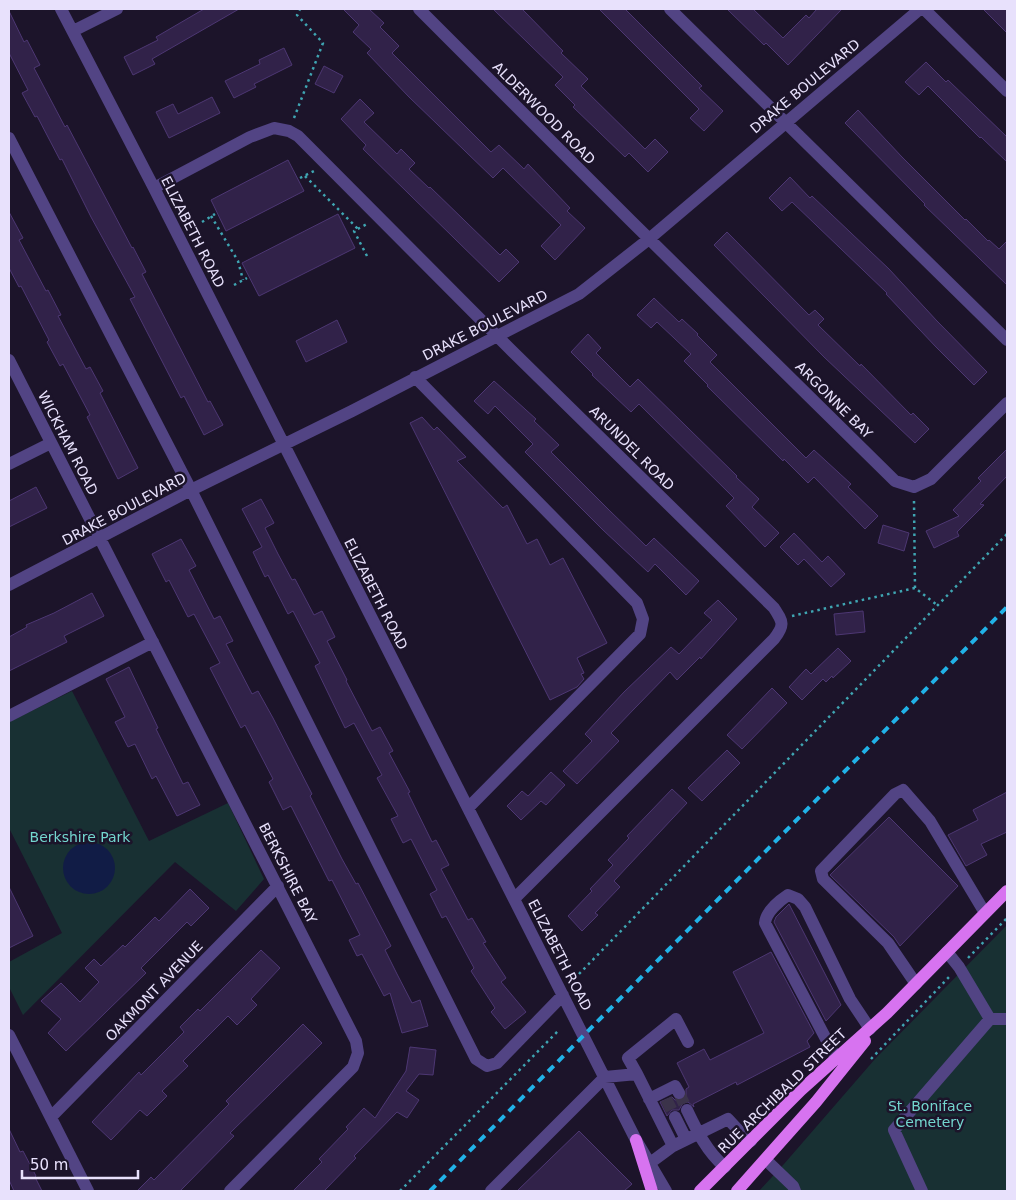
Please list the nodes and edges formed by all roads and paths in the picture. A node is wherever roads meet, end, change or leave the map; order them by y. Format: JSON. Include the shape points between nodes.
{"nodes":[{"id":1,"x":62,"y":9,"type":"edge"},
{"id":2,"x":117,"y":9,"type":"edge"},
{"id":3,"x":300,"y":9,"type":"edge"},
{"id":4,"x":418,"y":9,"type":"edge"},
{"id":5,"x":670,"y":9,"type":"edge"},
{"id":6,"x":920,"y":9,"type":"edge"},
{"id":7,"x":924,"y":9,"type":"edge"},
{"id":8,"x":73,"y":31,"type":"junction"},
{"id":9,"x":1007,"y":91,"type":"edge"},
{"id":10,"x":786,"y":122,"type":"junction"},
{"id":11,"x":289,"y":131,"type":"junction"},
{"id":12,"x":9,"y":138,"type":"edge"},
{"id":13,"x":305,"y":176,"type":"dead end"},
{"id":14,"x":154,"y":188,"type":"junction"},
{"id":15,"x":215,"y":214,"type":"dead end"},
{"id":16,"x":211,"y":216,"type":"junction"},
{"id":17,"x":380,"y":218,"type":"junction"},
{"id":18,"x":202,"y":222,"type":"dead end"},
{"id":19,"x":358,"y":228,"type":"junction"},
{"id":20,"x":649,"y":239,"type":"junction"},
{"id":21,"x":366,"y":256,"type":"dead end"},
{"id":22,"x":247,"y":278,"type":"dead end"},
{"id":23,"x":243,"y":280,"type":"junction"},
{"id":24,"x":234,"y":284,"type":"dead end"},
{"id":25,"x":496,"y":335,"type":"junction"},
{"id":26,"x":1007,"y":340,"type":"edge"},
{"id":27,"x":9,"y":360,"type":"edge"},
{"id":28,"x":415,"y":378,"type":"junction"},
{"id":29,"x":1007,"y":403,"type":"edge"},
{"id":30,"x":51,"y":443,"type":"junction"},
{"id":31,"x":284,"y":444,"type":"junction"},
{"id":32,"x":9,"y":464,"type":"edge"},
{"id":33,"x":914,"y":487,"type":"junction"},
{"id":34,"x":191,"y":490,"type":"junction"},
{"id":35,"x":1007,"y":534,"type":"edge"},
{"id":36,"x":100,"y":539,"type":"junction"},
{"id":37,"x":9,"y":585,"type":"edge"},
{"id":38,"x":915,"y":588,"type":"junction"},
{"id":39,"x":937,"y":605,"type":"junction"},
{"id":40,"x":781,"y":619,"type":"junction"},
{"id":41,"x":153,"y":642,"type":"junction"},
{"id":42,"x":9,"y":716,"type":"edge"},
{"id":43,"x":468,"y":808,"type":"junction"},
{"id":44,"x":278,"y":886,"type":"junction"},
{"id":45,"x":1007,"y":891,"type":"edge"},
{"id":46,"x":514,"y":899,"type":"junction"},
{"id":47,"x":986,"y":914,"type":"junction"},
{"id":48,"x":1007,"y":918,"type":"edge"},
{"id":49,"x":947,"y":952,"type":"junction"},
{"id":50,"x":959,"y":967,"type":"junction"},
{"id":51,"x":579,"y":974,"type":"dead end"},
{"id":52,"x":916,"y":984,"type":"junction"},
{"id":53,"x":563,"y":995,"type":"junction"},
{"id":54,"x":887,"y":1014,"type":"junction"},
{"id":55,"x":990,"y":1019,"type":"junction"},
{"id":56,"x":1007,"y":1019,"type":"edge"},
{"id":57,"x":870,"y":1029,"type":"junction"},
{"id":58,"x":559,"y":1030,"type":"dead end"},
{"id":59,"x":9,"y":1035,"type":"edge"},
{"id":60,"x":688,"y":1042,"type":"dead end"},
{"id":61,"x":836,"y":1058,"type":"junction"},
{"id":62,"x":867,"y":1063,"type":"dead end"},
{"id":63,"x":637,"y":1074,"type":"junction"},
{"id":64,"x":605,"y":1077,"type":"junction"},
{"id":65,"x":679,"y":1093,"type":"dead end"},
{"id":66,"x":649,"y":1099,"type":"junction"},
{"id":67,"x":687,"y":1110,"type":"tunnel mouth"},
{"id":68,"x":675,"y":1116,"type":"tunnel mouth"},
{"id":69,"x":51,"y":1118,"type":"junction"},
{"id":70,"x":698,"y":1134,"type":"junction"},
{"id":71,"x":636,"y":1140,"type":"junction"},
{"id":72,"x":686,"y":1140,"type":"junction"},
{"id":73,"x":751,"y":1141,"type":"junction"},
{"id":74,"x":672,"y":1146,"type":"junction"},
{"id":75,"x":766,"y":1160,"type":"junction"},
{"id":76,"x":650,"y":1163,"type":"junction"},
{"id":77,"x":725,"y":1167,"type":"junction"},
{"id":78,"x":88,"y":1191,"type":"edge"},
{"id":79,"x":230,"y":1191,"type":"edge"},
{"id":80,"x":400,"y":1191,"type":"edge"},
{"id":81,"x":491,"y":1191,"type":"edge"},
{"id":82,"x":652,"y":1191,"type":"edge"},
{"id":83,"x":666,"y":1191,"type":"edge"},
{"id":84,"x":700,"y":1191,"type":"edge"},
{"id":85,"x":737,"y":1191,"type":"edge"},
{"id":86,"x":795,"y":1191,"type":"edge"},
{"id":87,"x":922,"y":1191,"type":"edge"}],
"edges":[{"from":1,"to":8,"type":"street","name":"ELIZABETH ROAD"},
{"from":2,"to":8,"type":"street"},
{"from":3,"to":11,"type":"path","via":[[297,15],[323,43]]},
{"from":4,"to":20,"type":"street","name":"ALDERWOOD ROAD"},
{"from":5,"to":10,"type":"street"},
{"from":6,"to":10,"type":"street","name":"DRAKE BOULEVARD"},
{"from":7,"to":9,"type":"street"},
{"from":8,"to":14,"type":"street","name":"ELIZABETH ROAD"},
{"from":10,"to":20,"type":"street","name":"DRAKE BOULEVARD"},
{"from":10,"to":26,"type":"street"},
{"from":11,"to":14,"type":"street","via":[[274,128],[250,137]]},
{"from":11,"to":17,"type":"street","name":"ARUNDEL ROAD","via":[[298,136]]},
{"from":12,"to":34,"type":"street"},
{"from":13,"to":19,"type":"path"},
{"from":14,"to":31,"type":"street","name":"ELIZABETH ROAD"},
{"from":15,"to":16,"type":"path"},
{"from":16,"to":18,"type":"path"},
{"from":16,"to":23,"type":"path","via":[[238,261]]},
{"from":17,"to":19,"type":"path"},
{"from":17,"to":25,"type":"street","name":"ARUNDEL ROAD"},
{"from":19,"to":21,"type":"path","via":[[354,231]]},
{"from":20,"to":25,"type":"street","name":"DRAKE BOULEVARD","via":[[579,294]]},
{"from":20,"to":33,"type":"street","name":"ARGONNE BAY","via":[[895,481]]},
{"from":22,"to":23,"type":"path"},
{"from":23,"to":24,"type":"path"},
{"from":25,"to":28,"type":"street","name":"DRAKE BOULEVARD"},
{"from":25,"to":40,"type":"street","name":"ARUNDEL ROAD","via":[[774,608]]},
{"from":27,"to":30,"type":"street","name":"WICKHAM ROAD"},
{"from":28,"to":31,"type":"street","name":"DRAKE BOULEVARD"},
{"from":28,"to":43,"type":"street","via":[[637,604],[644,619],[640,634]]},
{"from":29,"to":33,"type":"street","via":[[932,479]]},
{"from":30,"to":32,"type":"street"},
{"from":30,"to":36,"type":"street","name":"WICKHAM ROAD"},
{"from":31,"to":34,"type":"street","name":"DRAKE BOULEVARD"},
{"from":31,"to":43,"type":"street","name":"ELIZABETH ROAD"},
{"from":33,"to":38,"type":"path"},
{"from":34,"to":36,"type":"street","name":"DRAKE BOULEVARD"},
{"from":34,"to":53,"type":"street","via":[[476,1059],[487,1066],[497,1063]]},
{"from":35,"to":39,"type":"path"},
{"from":36,"to":37,"type":"street","name":"DRAKE BOULEVARD"},
{"from":36,"to":41,"type":"street","name":"BERKSHIRE BAY"},
{"from":38,"to":39,"type":"path"},
{"from":38,"to":40,"type":"path"},
{"from":39,"to":51,"type":"path"},
{"from":40,"to":46,"type":"street","via":[[782,629],[774,639]]},
{"from":41,"to":42,"type":"street"},
{"from":41,"to":44,"type":"street","name":"BERKSHIRE BAY"},
{"from":43,"to":46,"type":"street","name":"ELIZABETH ROAD"},
{"from":44,"to":69,"type":"street","name":"OAKMONT AVENUE"},
{"from":44,"to":79,"type":"street","name":"BERKSHIRE BAY","via":[[350,1027],[358,1053],[353,1067]]},
{"from":45,"to":47,"type":"main road","name":"RUE ARCHIBALD STREET"},
{"from":46,"to":53,"type":"street","name":"ELIZABETH ROAD"},
{"from":47,"to":49,"type":"main road","name":"RUE ARCHIBALD STREET"},
{"from":47,"to":52,"type":"street","via":[[930,821],[903,790],[895,794],[821,871],[823,879],[888,943]]},
{"from":48,"to":50,"type":"path"},
{"from":49,"to":50,"type":"street"},
{"from":49,"to":52,"type":"main road","name":"RUE ARCHIBALD STREET"},
{"from":50,"to":55,"type":"street"},
{"from":50,"to":62,"type":"path"},
{"from":52,"to":54,"type":"main road","name":"RUE ARCHIBALD STREET"},
{"from":53,"to":64,"type":"street","name":"ELIZABETH ROAD"},
{"from":54,"to":57,"type":"main road","name":"RUE ARCHIBALD STREET"},
{"from":54,"to":75,"type":"main road","name":"RUE ARCHIBALD STREET"},
{"from":55,"to":56,"type":"street"},
{"from":55,"to":87,"type":"street","via":[[894,1130]]},
{"from":57,"to":61,"type":"main road","name":"RUE ARCHIBALD STREET"},
{"from":57,"to":61,"type":"street","via":[[850,998],[805,907],[798,899],[788,896],[782,899],[766,916],[765,923]]},
{"from":58,"to":80,"type":"path"},
{"from":59,"to":69,"type":"street"},
{"from":60,"to":63,"type":"street","via":[[676,1020],[628,1058]]},
{"from":61,"to":73,"type":"main road","name":"RUE ARCHIBALD STREET"},
{"from":63,"to":64,"type":"street"},
{"from":63,"to":66,"type":"street"},
{"from":64,"to":71,"type":"street","name":"ELIZABETH ROAD"},
{"from":64,"to":81,"type":"street"},
{"from":65,"to":66,"type":"street","via":[[675,1086],[665,1096]]},
{"from":66,"to":74,"type":"street"},
{"from":67,"to":70,"type":"street"},
{"from":68,"to":72,"type":"street"},
{"from":69,"to":78,"type":"street"},
{"from":70,"to":72,"type":"street"},
{"from":70,"to":73,"type":"street","via":[[728,1120]]},
{"from":70,"to":77,"type":"street","via":[[714,1158]]},
{"from":71,"to":76,"type":"street","name":"ELIZABETH ROAD"},
{"from":71,"to":82,"type":"main road"},
{"from":72,"to":74,"type":"street"},
{"from":73,"to":77,"type":"main road","name":"RUE ARCHIBALD STREET"},
{"from":74,"to":76,"type":"street"},
{"from":75,"to":85,"type":"main road","name":"RUE ARCHIBALD STREET"},
{"from":75,"to":86,"type":"street"},
{"from":76,"to":83,"type":"street","name":"ELIZABETH ROAD"},
{"from":77,"to":84,"type":"main road","name":"RUE ARCHIBALD STREET"}]}
